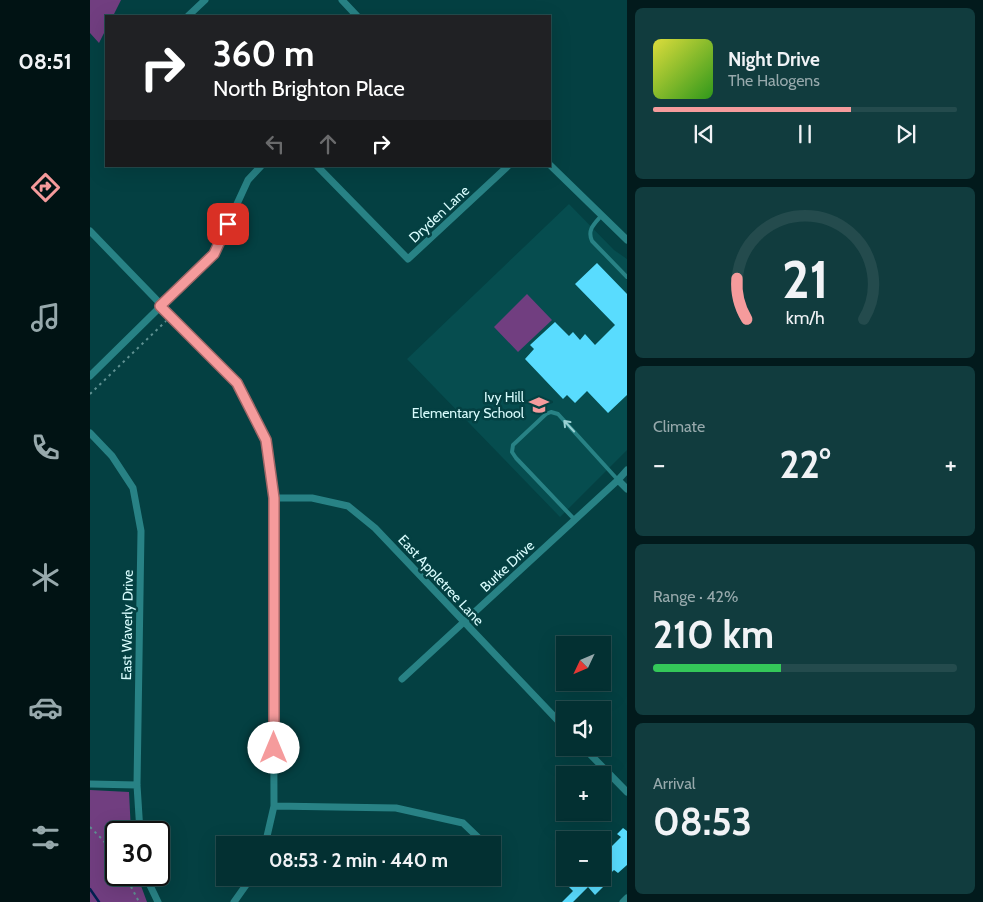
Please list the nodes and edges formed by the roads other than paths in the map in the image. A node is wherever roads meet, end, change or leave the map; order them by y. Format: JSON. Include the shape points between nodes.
{"nodes":[{"id":1,"x":205,"y":0,"type":"edge"},
{"id":2,"x":342,"y":0,"type":"edge"},
{"id":3,"x":189,"y":15,"type":"edge"},
{"id":4,"x":357,"y":15,"type":"edge"},
{"id":5,"x":551,"y":166,"type":"edge"},
{"id":6,"x":260,"y":167,"type":"edge"},
{"id":7,"x":318,"y":167,"type":"edge"},
{"id":8,"x":507,"y":167,"type":"edge"},
{"id":9,"x":601,"y":216,"type":"junction"},
{"id":10,"x":90,"y":231,"type":"edge"},
{"id":11,"x":627,"y":240,"type":"edge"},
{"id":12,"x":627,"y":277,"type":"edge"},
{"id":13,"x":160,"y":306,"type":"junction"},
{"id":14,"x":90,"y":376,"type":"edge"},
{"id":15,"x":90,"y":433,"type":"edge"},
{"id":16,"x":627,"y":470,"type":"edge"},
{"id":17,"x":618,"y":480,"type":"junction"},
{"id":18,"x":627,"y":489,"type":"edge"},
{"id":19,"x":274,"y":498,"type":"junction"},
{"id":20,"x":575,"y":520,"type":"junction"},
{"id":21,"x":464,"y":622,"type":"junction"},
{"id":22,"x":402,"y":679,"type":"dead end"},
{"id":23,"x":556,"y":719,"type":"edge"},
{"id":24,"x":592,"y":756,"type":"edge"},
{"id":25,"x":90,"y":784,"type":"edge"},
{"id":26,"x":137,"y":785,"type":"junction"},
{"id":27,"x":627,"y":792,"type":"edge"},
{"id":28,"x":274,"y":806,"type":"junction"},
{"id":29,"x":139,"y":821,"type":"edge"},
{"id":30,"x":267,"y":836,"type":"edge"},
{"id":31,"x":477,"y":836,"type":"edge"},
{"id":32,"x":150,"y":886,"type":"edge"},
{"id":33,"x":245,"y":886,"type":"edge"},
{"id":34,"x":627,"y":898,"type":"edge"},
{"id":35,"x":158,"y":902,"type":"edge"},
{"id":36,"x":234,"y":902,"type":"edge"},
{"id":37,"x":623,"y":902,"type":"edge"}],
"edges":[{"from":1,"to":3,"type":"street"},
{"from":2,"to":4,"type":"street"},
{"from":5,"to":9,"type":"street"},
{"from":6,"to":13,"type":"street","via":[[248,180],[214,254]]},
{"from":7,"to":8,"type":"street","name":"Dryden Lane","via":[[408,259]]},
{"from":9,"to":11,"type":"street"},
{"from":9,"to":12,"type":"lane","via":[[590,230],[592,241]]},
{"from":10,"to":13,"type":"street"},
{"from":13,"to":14,"type":"street"},
{"from":13,"to":19,"type":"street","via":[[237,383],[266,440]]},
{"from":15,"to":26,"type":"street","name":"East Waverly Drive","via":[[112,456],[133,488],[141,531]]},
{"from":16,"to":17,"type":"street","name":"Burke Drive"},
{"from":17,"to":18,"type":"street"},
{"from":17,"to":20,"type":"street","name":"Burke Drive"},
{"from":17,"to":20,"type":"lane","one_way":true,"via":[[558,414],[546,414],[512,445],[518,461]]},
{"from":19,"to":21,"type":"street","name":"East Appletree Lane","via":[[312,498],[348,506],[375,528]]},
{"from":19,"to":28,"type":"street"},
{"from":20,"to":21,"type":"street","name":"Burke Drive"},
{"from":21,"to":22,"type":"street","name":"Burke Drive"},
{"from":21,"to":23,"type":"street","name":"East Appletree Lane"},
{"from":24,"to":27,"type":"street"},
{"from":25,"to":26,"type":"street"},
{"from":26,"to":29,"type":"street","name":"East Waverly Drive"},
{"from":28,"to":30,"type":"street"},
{"from":28,"to":31,"type":"street","via":[[396,808],[463,823]]},
{"from":32,"to":35,"type":"street"},
{"from":33,"to":36,"type":"street"},
{"from":34,"to":37,"type":"street"}]}
